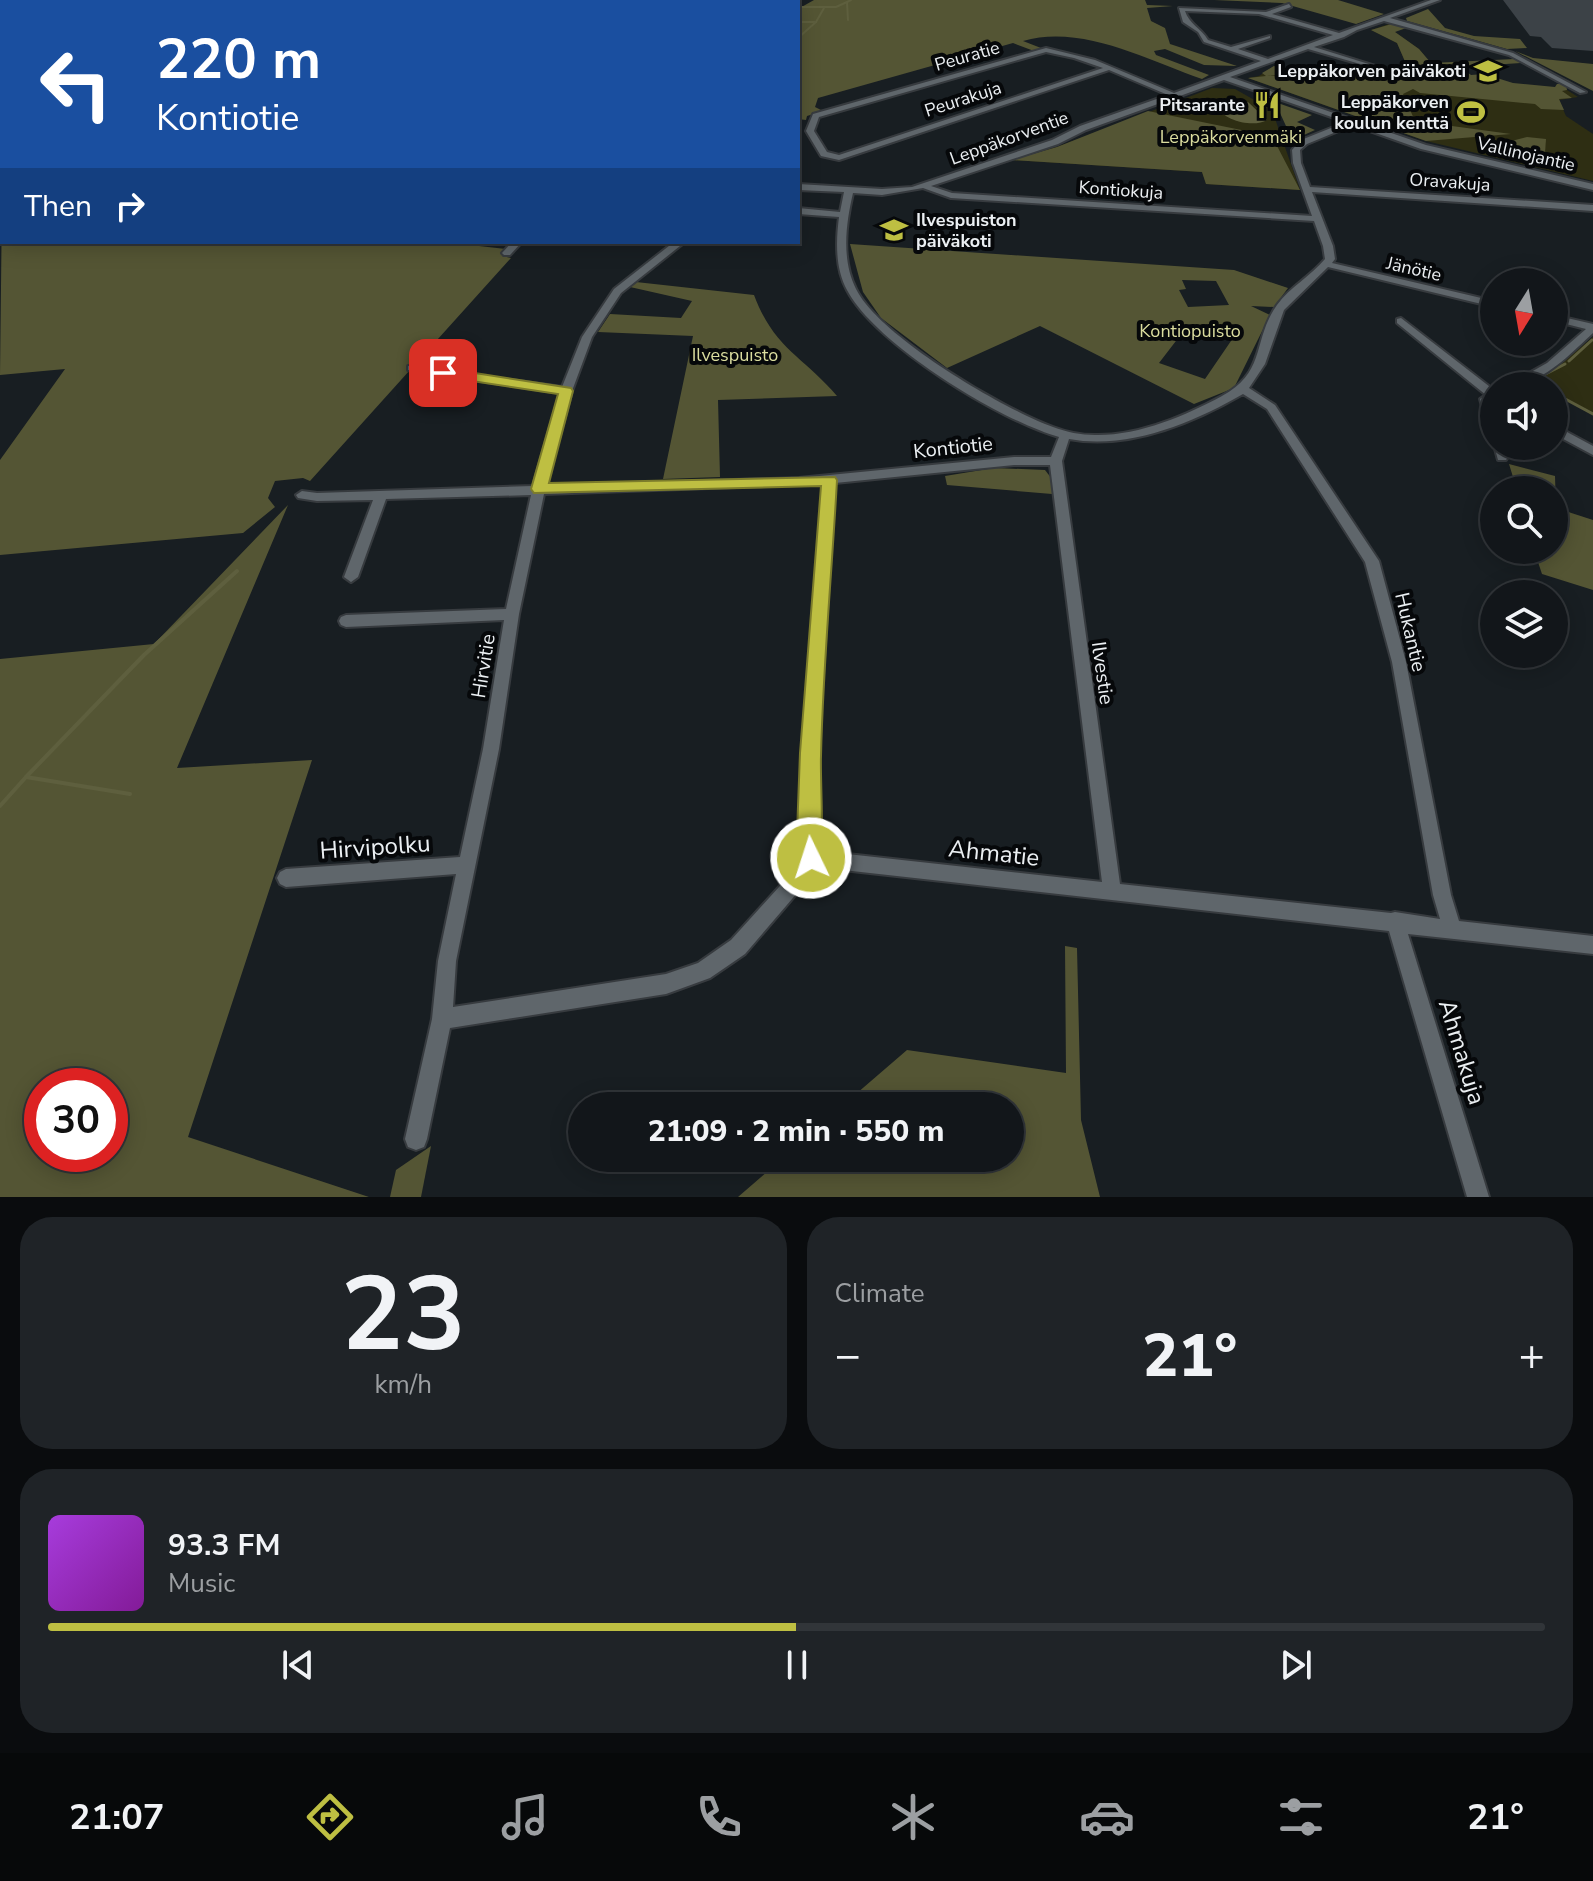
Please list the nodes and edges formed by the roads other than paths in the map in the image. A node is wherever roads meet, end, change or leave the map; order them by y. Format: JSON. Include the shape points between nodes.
{"nodes":[{"id":1,"x":1437,"y":0,"type":"edge"},
{"id":2,"x":1289,"y":6,"type":"dead end"},
{"id":3,"x":1266,"y":14,"type":"junction"},
{"id":4,"x":1385,"y":19,"type":"junction"},
{"id":5,"x":1339,"y":35,"type":"junction"},
{"id":6,"x":1268,"y":37,"type":"dead end"},
{"id":7,"x":1308,"y":47,"type":"junction"},
{"id":8,"x":1231,"y":49,"type":"junction"},
{"id":9,"x":1267,"y":61,"type":"junction"},
{"id":10,"x":1106,"y":69,"type":"junction"},
{"id":11,"x":1386,"y":71,"type":"dead end"},
{"id":12,"x":1223,"y":77,"type":"junction"},
{"id":13,"x":1582,"y":92,"type":"dead end"},
{"id":14,"x":1174,"y":95,"type":"junction"},
{"id":15,"x":1351,"y":123,"type":"junction"},
{"id":16,"x":812,"y":135,"type":"junction"},
{"id":17,"x":800,"y":137,"type":"edge"},
{"id":18,"x":924,"y":186,"type":"junction"},
{"id":19,"x":800,"y":187,"type":"edge"},
{"id":20,"x":1593,"y":187,"type":"edge"},
{"id":21,"x":1306,"y":189,"type":"junction"},
{"id":22,"x":849,"y":190,"type":"junction"},
{"id":23,"x":1593,"y":208,"type":"edge"},
{"id":24,"x":800,"y":211,"type":"edge"},
{"id":25,"x":842,"y":215,"type":"junction"},
{"id":26,"x":1317,"y":219,"type":"junction"},
{"id":27,"x":515,"y":244,"type":"edge"},
{"id":28,"x":677,"y":244,"type":"edge"},
{"id":29,"x":507,"y":253,"type":"dead end"},
{"id":30,"x":1326,"y":264,"type":"junction"},
{"id":31,"x":1480,"y":301,"type":"edge"},
{"id":32,"x":1401,"y":321,"type":"dead end"},
{"id":33,"x":1568,"y":322,"type":"edge"},
{"id":34,"x":1593,"y":328,"type":"edge"},
{"id":35,"x":412,"y":368,"type":"dead end"},
{"id":36,"x":1538,"y":372,"type":"edge"},
{"id":37,"x":1480,"y":385,"type":"edge"},
{"id":38,"x":1243,"y":389,"type":"junction"},
{"id":39,"x":566,"y":391,"type":"junction"},
{"id":40,"x":1065,"y":435,"type":"junction"},
{"id":41,"x":1568,"y":437,"type":"edge"},
{"id":42,"x":1593,"y":451,"type":"edge"},
{"id":43,"x":1056,"y":461,"type":"junction"},
{"id":44,"x":829,"y":480,"type":"junction"},
{"id":45,"x":539,"y":489,"type":"junction"},
{"id":46,"x":302,"y":495,"type":"dead end"},
{"id":47,"x":381,"y":495,"type":"junction"},
{"id":48,"x":351,"y":577,"type":"dead end"},
{"id":49,"x":512,"y":614,"type":"junction"},
{"id":50,"x":346,"y":621,"type":"dead end"},
{"id":51,"x":811,"y":858,"type":"junction"},
{"id":52,"x":466,"y":865,"type":"junction"},
{"id":53,"x":286,"y":878,"type":"dead end"},
{"id":54,"x":1112,"y":890,"type":"junction"},
{"id":55,"x":1395,"y":921,"type":"junction"},
{"id":56,"x":1452,"y":927,"type":"junction"},
{"id":57,"x":1593,"y":945,"type":"edge"},
{"id":58,"x":442,"y":1019,"type":"junction"},
{"id":59,"x":416,"y":1139,"type":"dead end"},
{"id":60,"x":1478,"y":1197,"type":"edge"}],
"edges":[{"from":1,"to":4,"type":"street","name":"Leppäkorventie"},
{"from":2,"to":3,"type":"street"},
{"from":3,"to":5,"type":"street"},
{"from":3,"to":8,"type":"street","via":[[1181,9],[1185,21],[1205,40]]},
{"from":4,"to":5,"type":"street","name":"Leppäkorventie"},
{"from":4,"to":13,"type":"street","via":[[1511,54]]},
{"from":5,"to":7,"type":"street","name":"Leppäkorventie"},
{"from":6,"to":8,"type":"street"},
{"from":7,"to":9,"type":"street","name":"Leppäkorventie"},
{"from":7,"to":11,"type":"street"},
{"from":8,"to":9,"type":"street"},
{"from":9,"to":12,"type":"street","name":"Leppäkorventie"},
{"from":10,"to":14,"type":"street","name":"Peuratie"},
{"from":10,"to":16,"type":"street","name":"Peurakuja","via":[[839,158],[824,154]]},
{"from":10,"to":16,"type":"street","name":"Peuratie","via":[[1041,51],[816,116]]},
{"from":12,"to":14,"type":"street","name":"Leppäkorventie"},
{"from":12,"to":15,"type":"street","name":"Vallinojantie"},
{"from":14,"to":18,"type":"street","name":"Leppäkorventie"},
{"from":15,"to":20,"type":"street","name":"Vallinojantie","via":[[1424,147]]},
{"from":15,"to":21,"type":"street","via":[[1309,139],[1296,150]]},
{"from":16,"to":17,"type":"street"},
{"from":18,"to":22,"type":"street","name":"Leppäkorventie"},
{"from":18,"to":26,"type":"street","name":"Kontiokuja","via":[[951,195]]},
{"from":19,"to":22,"type":"street","name":"Leppäkorventie"},
{"from":21,"to":23,"type":"street","name":"Oravakuja"},
{"from":21,"to":26,"type":"street"},
{"from":22,"to":25,"type":"street"},
{"from":24,"to":25,"type":"street"},
{"from":25,"to":40,"type":"street","via":[[848,281],[877,322],[991,402]]},
{"from":26,"to":30,"type":"street","via":[[1330,252]]},
{"from":27,"to":29,"type":"street"},
{"from":28,"to":39,"type":"street","name":"Hirvitie","via":[[617,291],[587,337]]},
{"from":30,"to":31,"type":"street","name":"Jänötie"},
{"from":30,"to":38,"type":"street","via":[[1280,309],[1255,374]]},
{"from":32,"to":37,"type":"street"},
{"from":33,"to":34,"type":"street"},
{"from":34,"to":36,"type":"street"},
{"from":35,"to":39,"type":"street"},
{"from":38,"to":40,"type":"street","via":[[1143,431],[1098,439]]},
{"from":38,"to":56,"type":"street","name":"Hukantie","via":[[1271,407],[1372,561],[1399,662]]},
{"from":39,"to":45,"type":"street","name":"Hirvitie"},
{"from":40,"to":43,"type":"street"},
{"from":41,"to":42,"type":"street"},
{"from":43,"to":44,"type":"street","name":"Kontiotie"},
{"from":43,"to":54,"type":"street","name":"Ilvestie"},
{"from":44,"to":45,"type":"street","name":"Kontiotie"},
{"from":44,"to":51,"type":"street","via":[[809,771]]},
{"from":45,"to":47,"type":"street","name":"Kontiotie"},
{"from":45,"to":49,"type":"street","name":"Hirvitie"},
{"from":46,"to":47,"type":"street","name":"Kontiotie"},
{"from":47,"to":48,"type":"street"},
{"from":49,"to":50,"type":"street"},
{"from":49,"to":52,"type":"street","name":"Hirvitie"},
{"from":51,"to":54,"type":"street","name":"Ahmatie"},
{"from":51,"to":58,"type":"street","via":[[738,947],[703,971],[666,984]]},
{"from":52,"to":53,"type":"street","name":"Hirvipolku"},
{"from":52,"to":58,"type":"street","name":"Hirvitie"},
{"from":54,"to":55,"type":"street","name":"Ahmatie"},
{"from":55,"to":56,"type":"street","name":"Ahmatie"},
{"from":55,"to":60,"type":"street","name":"Ahmakuja"},
{"from":56,"to":57,"type":"street","name":"Ahmatie"},
{"from":58,"to":59,"type":"street","name":"Hirvitie"}]}
